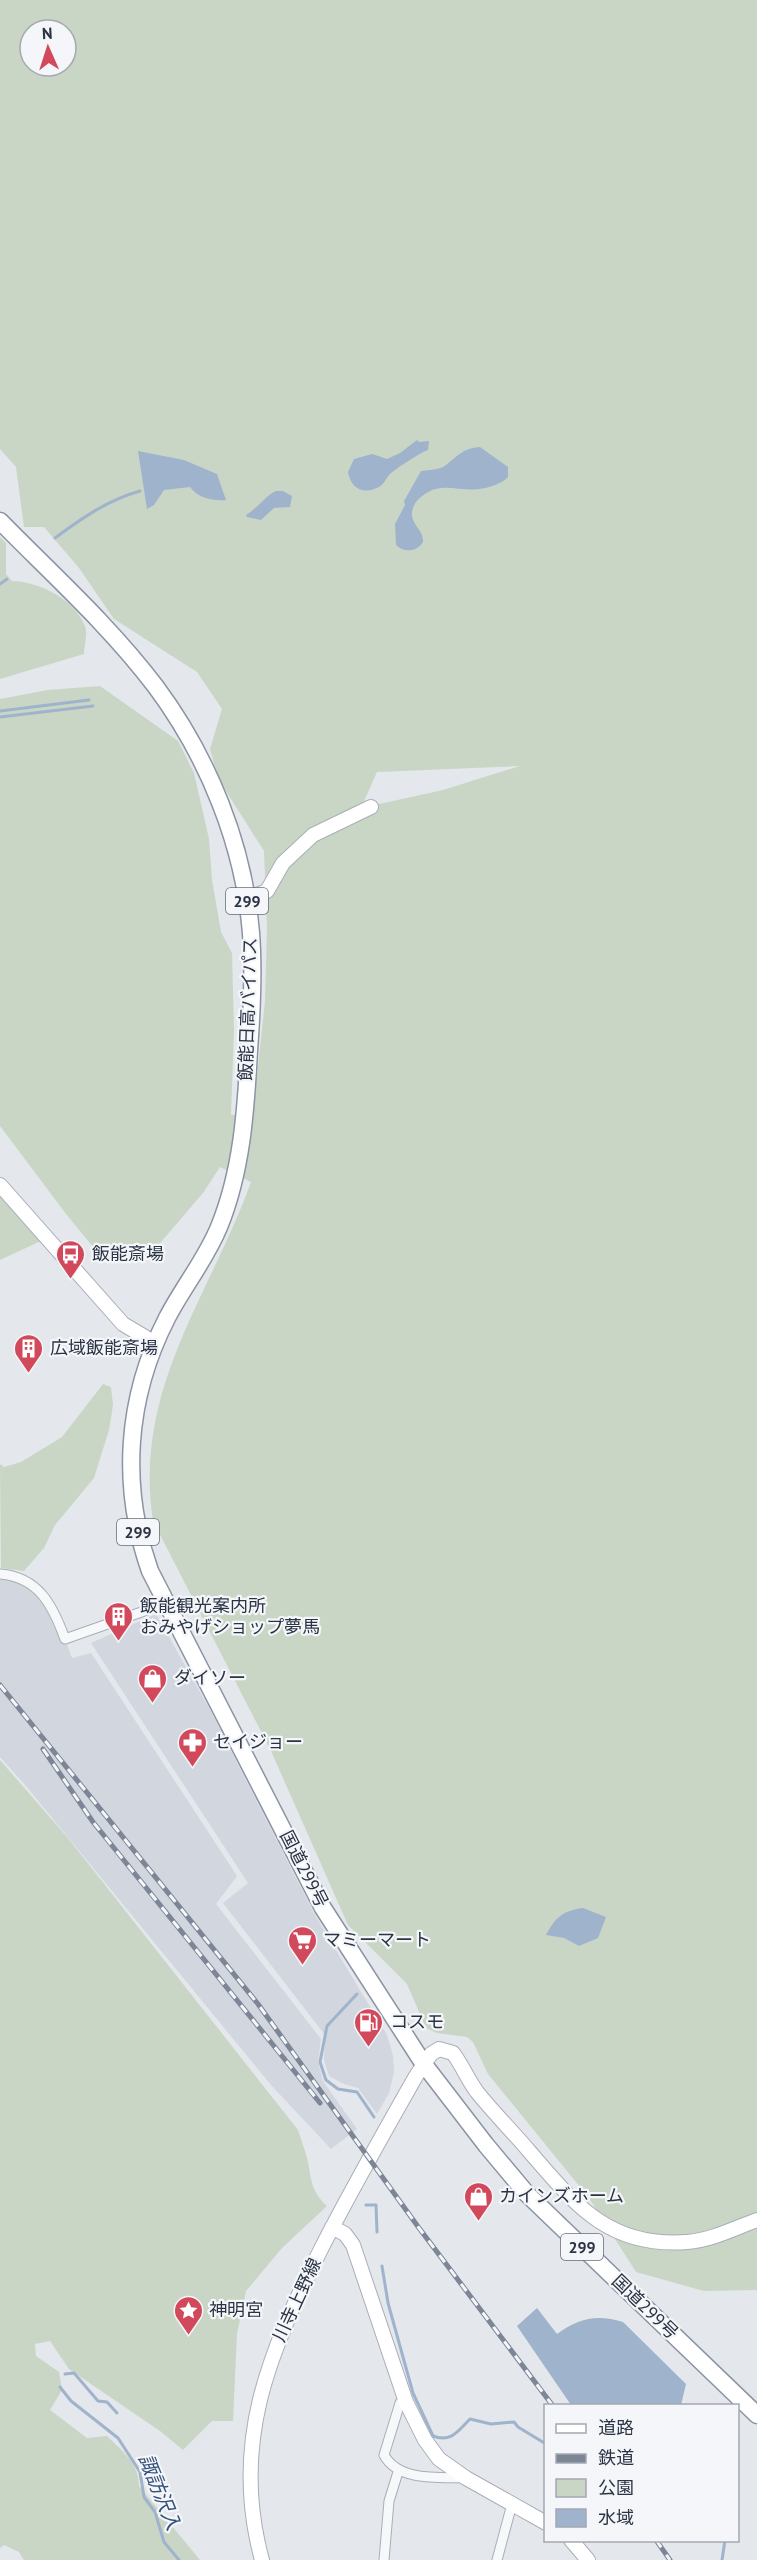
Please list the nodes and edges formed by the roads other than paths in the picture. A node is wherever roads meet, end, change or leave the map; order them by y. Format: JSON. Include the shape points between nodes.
{"nodes":[{"id":1,"x":0,"y":521,"type":"edge"},
{"id":2,"x":371,"y":807,"type":"dead end"},
{"id":3,"x":247,"y":899,"type":"junction"},
{"id":4,"x":0,"y":1185,"type":"edge"},
{"id":5,"x":155,"y":1343,"type":"junction"},
{"id":6,"x":0,"y":1574,"type":"edge"},
{"id":7,"x":167,"y":1603,"type":"junction"},
{"id":8,"x":423,"y":2063,"type":"junction"},
{"id":9,"x":757,"y":2220,"type":"edge"},
{"id":10,"x":332,"y":2227,"type":"junction"},
{"id":11,"x":406,"y":2402,"type":"junction"},
{"id":12,"x":757,"y":2415,"type":"edge"},
{"id":13,"x":398,"y":2472,"type":"junction"},
{"id":14,"x":466,"y":2478,"type":"junction"},
{"id":15,"x":512,"y":2504,"type":"junction"},
{"id":16,"x":544,"y":2522,"type":"edge"},
{"id":17,"x":571,"y":2542,"type":"edge"},
{"id":18,"x":262,"y":2560,"type":"edge"},
{"id":19,"x":384,"y":2560,"type":"edge"},
{"id":20,"x":498,"y":2560,"type":"edge"},
{"id":21,"x":588,"y":2560,"type":"edge"}],
"edges":[{"from":1,"to":3,"type":"highway","name":"飯能日高バイパス","number":"299","via":[[105,627],[181,723],[204,764],[231,834]]},
{"from":2,"to":3,"type":"street","via":[[313,835],[284,863],[267,891]]},
{"from":3,"to":5,"type":"highway","name":"飯能日高バイパス","number":"299","via":[[253,972],[251,1023],[235,1178],[219,1228]]},
{"from":4,"to":5,"type":"street","via":[[123,1324]]},
{"from":5,"to":7,"type":"highway","name":"国道299号","number":"299","via":[[136,1402],[130,1474],[143,1552]]},
{"from":6,"to":7,"type":"street","via":[[23,1578],[48,1601],[65,1639]]},
{"from":7,"to":8,"type":"highway","name":"国道299号","number":"299","via":[[323,1908]]},
{"from":8,"to":9,"type":"street","via":[[439,2049],[453,2053],[478,2092],[566,2193],[602,2223],[652,2241],[689,2242]]},
{"from":8,"to":10,"type":"street","name":"川寺上野線"},
{"from":8,"to":12,"type":"highway","name":"国道299号","number":"299","via":[[527,2194]]},
{"from":10,"to":11,"type":"street","via":[[345,2234],[353,2245]]},
{"from":10,"to":18,"type":"street","name":"川寺上野線","via":[[282,2331],[258,2405],[251,2479]]},
{"from":11,"to":13,"type":"street","via":[[400,2403],[384,2455]]},
{"from":11,"to":14,"type":"street","via":[[416,2426],[439,2458]]},
{"from":13,"to":14,"type":"street"},
{"from":13,"to":19,"type":"street","via":[[389,2501]]},
{"from":14,"to":15,"type":"street"},
{"from":15,"to":16,"type":"street"},
{"from":15,"to":20,"type":"street"},
{"from":17,"to":21,"type":"street"}]}
